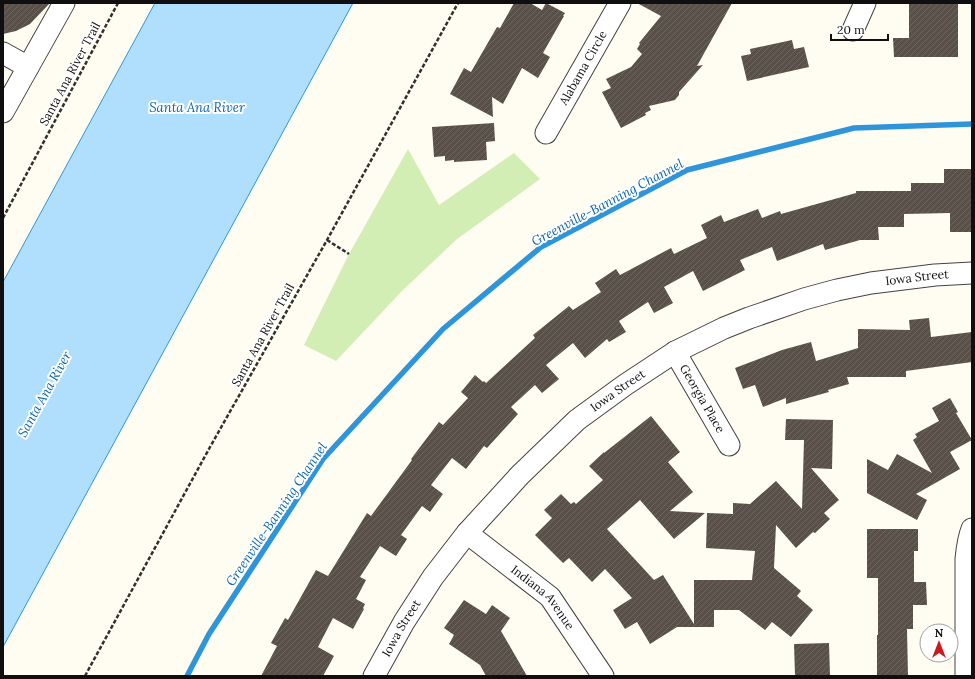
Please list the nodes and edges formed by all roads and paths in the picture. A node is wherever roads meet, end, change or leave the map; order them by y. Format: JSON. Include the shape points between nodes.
{"nodes":[{"id":1,"x":64,"y":3,"type":"edge"},
{"id":2,"x":118,"y":3,"type":"edge"},
{"id":3,"x":458,"y":3,"type":"edge"},
{"id":4,"x":620,"y":3,"type":"edge"},
{"id":5,"x":865,"y":3,"type":"edge"},
{"id":6,"x":853,"y":30,"type":"dead end"},
{"id":7,"x":3,"y":53,"type":"edge"},
{"id":8,"x":28,"y":67,"type":"junction"},
{"id":9,"x":3,"y":112,"type":"edge"},
{"id":10,"x":546,"y":133,"type":"dead end"},
{"id":11,"x":3,"y":218,"type":"edge"},
{"id":12,"x":327,"y":240,"type":"junction"},
{"id":13,"x":349,"y":254,"type":"dead end"},
{"id":14,"x":972,"y":273,"type":"edge"},
{"id":15,"x":675,"y":352,"type":"junction"},
{"id":16,"x":729,"y":445,"type":"dead end"},
{"id":17,"x":972,"y":529,"type":"edge"},
{"id":18,"x":467,"y":533,"type":"junction"},
{"id":19,"x":85,"y":676,"type":"edge"},
{"id":20,"x":374,"y":676,"type":"edge"},
{"id":21,"x":603,"y":676,"type":"edge"},
{"id":22,"x":966,"y":676,"type":"edge"}],
"edges":[{"from":1,"to":8,"type":"street"},
{"from":2,"to":11,"type":"path","name":"Santa Ana River Trail"},
{"from":3,"to":12,"type":"path","name":"Santa Ana River Trail"},
{"from":4,"to":10,"type":"street","name":"Alabama Circle"},
{"from":5,"to":6,"type":"street"},
{"from":7,"to":8,"type":"street"},
{"from":8,"to":9,"type":"street"},
{"from":12,"to":13,"type":"path"},
{"from":12,"to":19,"type":"path","name":"Santa Ana River Trail"},
{"from":14,"to":15,"type":"street","name":"Iowa Street","via":[[871,283],[837,290],[749,318]]},
{"from":15,"to":16,"type":"street","name":"Georgia Place"},
{"from":15,"to":18,"type":"street","name":"Iowa Street","via":[[577,420],[520,475]]},
{"from":17,"to":22,"type":"street","via":[[966,559]]},
{"from":18,"to":20,"type":"street","name":"Iowa Street","via":[[433,577]]},
{"from":18,"to":21,"type":"street","name":"Indiana Avenue","via":[[550,597]]}]}
